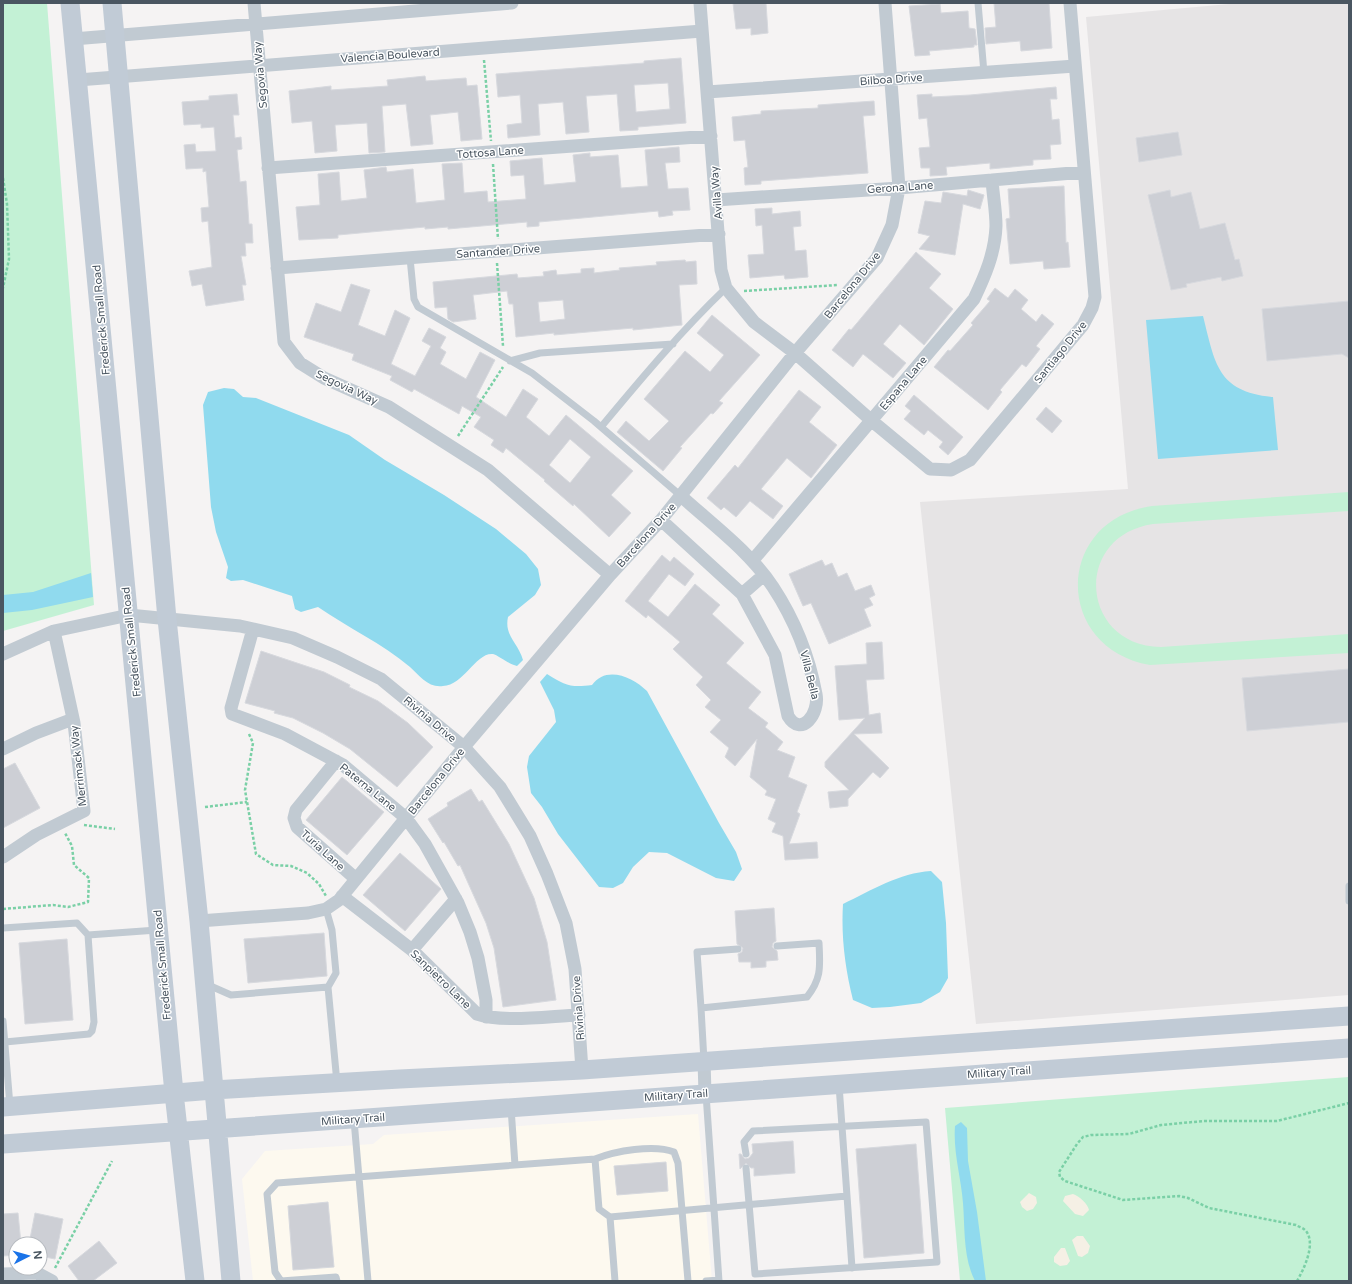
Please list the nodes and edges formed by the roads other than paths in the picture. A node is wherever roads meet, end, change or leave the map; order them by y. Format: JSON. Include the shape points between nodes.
{"nodes":[{"id":1,"x":70,"y":3,"type":"edge"},
{"id":2,"x":112,"y":3,"type":"edge"},
{"id":3,"x":254,"y":3,"type":"edge"},
{"id":4,"x":512,"y":3,"type":"edge"},
{"id":5,"x":700,"y":3,"type":"edge"},
{"id":6,"x":885,"y":3,"type":"edge"},
{"id":7,"x":978,"y":3,"type":"edge"},
{"id":8,"x":1070,"y":3,"type":"edge"},
{"id":9,"x":256,"y":23,"type":"junction"},
{"id":10,"x":702,"y":31,"type":"junction"},
{"id":11,"x":115,"y":36,"type":"junction"},
{"id":12,"x":73,"y":39,"type":"junction"},
{"id":13,"x":260,"y":66,"type":"junction"},
{"id":14,"x":1075,"y":66,"type":"junction"},
{"id":15,"x":984,"y":73,"type":"junction"},
{"id":16,"x":119,"y":77,"type":"junction"},
{"id":17,"x":891,"y":79,"type":"junction"},
{"id":18,"x":78,"y":80,"type":"junction"},
{"id":19,"x":707,"y":92,"type":"junction"},
{"id":20,"x":711,"y":136,"type":"junction"},
{"id":21,"x":268,"y":168,"type":"junction"},
{"id":22,"x":1084,"y":172,"type":"junction"},
{"id":23,"x":992,"y":180,"type":"junction"},
{"id":24,"x":899,"y":188,"type":"junction"},
{"id":25,"x":716,"y":200,"type":"junction"},
{"id":26,"x":719,"y":234,"type":"junction"},
{"id":27,"x":410,"y":258,"type":"junction"},
{"id":28,"x":277,"y":268,"type":"junction"},
{"id":29,"x":726,"y":288,"type":"junction"},
{"id":30,"x":673,"y":344,"type":"junction"},
{"id":31,"x":795,"y":353,"type":"junction"},
{"id":32,"x":507,"y":362,"type":"junction"},
{"id":33,"x":872,"y":421,"type":"junction"},
{"id":34,"x":601,"y":427,"type":"junction"},
{"id":35,"x":681,"y":496,"type":"junction"},
{"id":36,"x":661,"y":520,"type":"junction"},
{"id":37,"x":753,"y":560,"type":"junction"},
{"id":38,"x":610,"y":575,"type":"junction"},
{"id":39,"x":764,"y":575,"type":"junction"},
{"id":40,"x":742,"y":594,"type":"junction"},
{"id":41,"x":129,"y":615,"type":"junction"},
{"id":42,"x":167,"y":619,"type":"junction"},
{"id":43,"x":252,"y":629,"type":"junction"},
{"id":44,"x":54,"y":631,"type":"junction"},
{"id":45,"x":3,"y":654,"type":"edge"},
{"id":46,"x":73,"y":719,"type":"junction"},
{"id":47,"x":464,"y":747,"type":"junction"},
{"id":48,"x":3,"y":749,"type":"edge"},
{"id":49,"x":336,"y":761,"type":"junction"},
{"id":50,"x":406,"y":818,"type":"junction"},
{"id":51,"x":3,"y":857,"type":"edge"},
{"id":52,"x":356,"y":879,"type":"junction"},
{"id":53,"x":1349,"y":886,"type":"edge"},
{"id":54,"x":342,"y":896,"type":"junction"},
{"id":55,"x":456,"y":899,"type":"junction"},
{"id":56,"x":1349,"y":901,"type":"edge"},
{"id":57,"x":326,"y":902,"type":"junction"},
{"id":58,"x":199,"y":921,"type":"junction"},
{"id":59,"x":3,"y":928,"type":"edge"},
{"id":60,"x":159,"y":930,"type":"junction"},
{"id":61,"x":88,"y":935,"type":"junction"},
{"id":62,"x":777,"y":946,"type":"dead end"},
{"id":63,"x":738,"y":949,"type":"dead end"},
{"id":64,"x":412,"y":950,"type":"junction"},
{"id":65,"x":205,"y":983,"type":"junction"},
{"id":66,"x":328,"y":987,"type":"junction"},
{"id":67,"x":701,"y":1008,"type":"junction"},
{"id":68,"x":579,"y":1015,"type":"junction"},
{"id":69,"x":1349,"y":1016,"type":"edge"},
{"id":70,"x":486,"y":1017,"type":"junction"},
{"id":71,"x":3,"y":1021,"type":"edge"},
{"id":72,"x":5,"y":1042,"type":"junction"},
{"id":73,"x":1349,"y":1048,"type":"edge"},
{"id":74,"x":704,"y":1061,"type":"junction"},
{"id":75,"x":582,"y":1070,"type":"junction"},
{"id":76,"x":337,"y":1083,"type":"junction"},
{"id":77,"x":839,"y":1084,"type":"junction"},
{"id":78,"x":213,"y":1090,"type":"junction"},
{"id":79,"x":174,"y":1093,"type":"junction"},
{"id":80,"x":706,"y":1093,"type":"junction"},
{"id":81,"x":7,"y":1106,"type":"edge"},
{"id":82,"x":511,"y":1107,"type":"junction"},
{"id":83,"x":354,"y":1119,"type":"junction"},
{"id":84,"x":842,"y":1127,"type":"junction"},
{"id":85,"x":217,"y":1129,"type":"junction"},
{"id":86,"x":178,"y":1132,"type":"junction"},
{"id":87,"x":3,"y":1144,"type":"edge"},
{"id":88,"x":746,"y":1154,"type":"dead end"},
{"id":89,"x":595,"y":1159,"type":"junction"},
{"id":90,"x":515,"y":1165,"type":"junction"},
{"id":91,"x":746,"y":1168,"type":"dead end"},
{"id":92,"x":358,"y":1176,"type":"junction"},
{"id":93,"x":847,"y":1196,"type":"junction"},
{"id":94,"x":749,"y":1204,"type":"junction"},
{"id":95,"x":714,"y":1207,"type":"junction"},
{"id":96,"x":682,"y":1210,"type":"junction"},
{"id":97,"x":610,"y":1216,"type":"junction"},
{"id":98,"x":852,"y":1268,"type":"junction"},
{"id":99,"x":3,"y":1274,"type":"edge"},
{"id":100,"x":52,"y":1281,"type":"edge"},
{"id":101,"x":195,"y":1281,"type":"edge"},
{"id":102,"x":231,"y":1281,"type":"edge"},
{"id":103,"x":337,"y":1281,"type":"edge"},
{"id":104,"x":368,"y":1281,"type":"edge"},
{"id":105,"x":615,"y":1281,"type":"edge"},
{"id":106,"x":688,"y":1281,"type":"edge"},
{"id":107,"x":706,"y":1281,"type":"edge"},
{"id":108,"x":719,"y":1281,"type":"edge"}],
"edges":[{"from":1,"to":12,"type":"main road","name":"Frederick Small Road"},
{"from":2,"to":11,"type":"main road"},
{"from":3,"to":9,"type":"street","name":"Segovia Way"},
{"from":4,"to":9,"type":"street"},
{"from":5,"to":10,"type":"street","name":"Avilla Way"},
{"from":6,"to":17,"type":"street","name":"Barcelona Drive"},
{"from":7,"to":15,"type":"lane"},
{"from":8,"to":14,"type":"street","name":"Santiago Drive"},
{"from":9,"to":11,"type":"street"},
{"from":9,"to":13,"type":"street","name":"Segovia Way"},
{"from":10,"to":13,"type":"street","name":"Valencia Boulevard"},
{"from":10,"to":19,"type":"street","name":"Avilla Way"},
{"from":11,"to":12,"type":"street"},
{"from":11,"to":16,"type":"main road"},
{"from":12,"to":18,"type":"main road","name":"Frederick Small Road"},
{"from":13,"to":16,"type":"street","name":"Valencia Boulevard"},
{"from":13,"to":21,"type":"street","name":"Segovia Way"},
{"from":14,"to":15,"type":"street","name":"Bilboa Drive"},
{"from":14,"to":22,"type":"street","name":"Santiago Drive"},
{"from":15,"to":17,"type":"street","name":"Bilboa Drive"},
{"from":16,"to":18,"type":"street","name":"Valencia Boulevard"},
{"from":16,"to":42,"type":"main road"},
{"from":17,"to":19,"type":"street","name":"Bilboa Drive"},
{"from":17,"to":24,"type":"street","name":"Barcelona Drive"},
{"from":18,"to":41,"type":"main road","name":"Frederick Small Road"},
{"from":19,"to":20,"type":"street","name":"Avilla Way"},
{"from":20,"to":21,"type":"street","name":"Tottosa Lane"},
{"from":20,"to":25,"type":"street","name":"Avilla Way"},
{"from":21,"to":28,"type":"street","name":"Segovia Way"},
{"from":22,"to":23,"type":"street","name":"Gerona Lane"},
{"from":22,"to":33,"type":"street","name":"Santiago Drive","via":[[1095,297],[1092,308],[1083,325],[970,460],[951,470],[930,469]]},
{"from":23,"to":24,"type":"street","name":"Gerona Lane"},
{"from":23,"to":33,"type":"street","name":"Espana Lane","via":[[996,226],[993,250],[986,274],[974,299]]},
{"from":24,"to":25,"type":"street","name":"Gerona Lane"},
{"from":24,"to":31,"type":"street","name":"Barcelona Drive","via":[[892,225],[877,258]]},
{"from":25,"to":26,"type":"street","name":"Avilla Way"},
{"from":26,"to":27,"type":"street","name":"Santander Drive"},
{"from":26,"to":29,"type":"street","name":"Avilla Way","via":[[721,270]]},
{"from":27,"to":28,"type":"street","name":"Santander Drive"},
{"from":27,"to":32,"type":"lane","via":[[414,299],[418,307]]},
{"from":28,"to":38,"type":"street","name":"Segovia Way","via":[[284,342],[300,363],[324,378],[389,407],[488,470]]},
{"from":29,"to":30,"type":"lane"},
{"from":29,"to":31,"type":"street","name":"Avilla Way","via":[[754,322]]},
{"from":30,"to":32,"type":"lane","via":[[540,353]]},
{"from":30,"to":34,"type":"lane"},
{"from":31,"to":33,"type":"street","name":"Santiago Drive"},
{"from":31,"to":35,"type":"street","name":"Barcelona Drive"},
{"from":32,"to":34,"type":"lane","via":[[532,373]]},
{"from":33,"to":37,"type":"street","name":"Espana Lane"},
{"from":34,"to":35,"type":"lane"},
{"from":35,"to":36,"type":"street","name":"Barcelona Drive"},
{"from":35,"to":37,"type":"street","name":"Villa Bella"},
{"from":36,"to":38,"type":"street","name":"Barcelona Drive"},
{"from":36,"to":40,"type":"street","name":"Villa Bella"},
{"from":37,"to":39,"type":"street","name":"Villa Bella"},
{"from":38,"to":47,"type":"street","name":"Barcelona Drive"},
{"from":39,"to":40,"type":"street"},
{"from":39,"to":40,"type":"street","name":"Villa Bella","via":[[788,610],[809,664],[817,706],[815,713],[806,723],[794,722],[788,716],[775,655]]},
{"from":41,"to":42,"type":"street","name":"Rivinia Drive"},
{"from":41,"to":44,"type":"street","name":"Rivinia Drive"},
{"from":41,"to":60,"type":"main road","name":"Frederick Small Road"},
{"from":42,"to":43,"type":"street","name":"Rivinia Drive"},
{"from":42,"to":58,"type":"main road"},
{"from":43,"to":47,"type":"street","name":"Rivinia Drive","via":[[293,638],[381,679]]},
{"from":43,"to":49,"type":"street","name":"Paterna Lane","via":[[231,708],[232,714],[285,734]]},
{"from":44,"to":45,"type":"street","name":"Rivinia Drive"},
{"from":44,"to":46,"type":"street","name":"Merrimack Way"},
{"from":46,"to":48,"type":"street"},
{"from":46,"to":51,"type":"street","name":"Merrimack Way","via":[[84,811],[36,835]]},
{"from":47,"to":50,"type":"street","name":"Barcelona Drive"},
{"from":47,"to":68,"type":"street","name":"Rivinia Drive","via":[[500,787],[530,836],[547,874],[566,923],[575,969]]},
{"from":49,"to":50,"type":"street","name":"Paterna Lane"},
{"from":49,"to":52,"type":"street","name":"Turia Lane","via":[[296,810],[294,818],[297,827]]},
{"from":50,"to":52,"type":"street","name":"Barcelona Drive"},
{"from":50,"to":55,"type":"street","name":"Paterna Lane","via":[[426,844]]},
{"from":52,"to":54,"type":"street","name":"Barcelona Drive"},
{"from":53,"to":56,"type":"lane"},
{"from":54,"to":57,"type":"street","name":"Barcelona Drive"},
{"from":54,"to":64,"type":"street","name":"Sanpietro Lane"},
{"from":55,"to":64,"type":"street"},
{"from":55,"to":70,"type":"street","name":"Paterna Lane","via":[[478,958],[486,1000]]},
{"from":57,"to":58,"type":"street","name":"Barcelona Drive","via":[[308,913]]},
{"from":57,"to":66,"type":"lane","via":[[332,930],[336,973]]},
{"from":58,"to":65,"type":"main road"},
{"from":59,"to":61,"type":"lane","via":[[76,923]]},
{"from":60,"to":61,"type":"lane"},
{"from":60,"to":79,"type":"main road","name":"Frederick Small Road"},
{"from":61,"to":72,"type":"lane","via":[[94,1022],[92,1031],[89,1034]]},
{"from":62,"to":67,"type":"lane","via":[[818,943],[820,970],[816,985],[807,997]]},
{"from":63,"to":67,"type":"lane","via":[[697,952]]},
{"from":64,"to":70,"type":"street","name":"Sanpietro Lane","via":[[477,1014]]},
{"from":65,"to":66,"type":"lane","via":[[231,995]]},
{"from":65,"to":78,"type":"main road"},
{"from":66,"to":76,"type":"lane"},
{"from":67,"to":74,"type":"lane"},
{"from":68,"to":70,"type":"street"},
{"from":68,"to":75,"type":"street","name":"Rivinia Drive"},
{"from":69,"to":74,"type":"main road"},
{"from":71,"to":72,"type":"lane"},
{"from":72,"to":81,"type":"lane"},
{"from":73,"to":77,"type":"main road","name":"Military Trail"},
{"from":74,"to":75,"type":"main road"},
{"from":74,"to":80,"type":"street"},
{"from":75,"to":76,"type":"main road"},
{"from":76,"to":78,"type":"main road"},
{"from":77,"to":80,"type":"main road","name":"Military Trail"},
{"from":77,"to":84,"type":"lane"},
{"from":78,"to":79,"type":"main road"},
{"from":78,"to":85,"type":"main road"},
{"from":79,"to":81,"type":"main road"},
{"from":79,"to":86,"type":"main road","name":"Frederick Small Road"},
{"from":80,"to":82,"type":"main road","name":"Military Trail"},
{"from":80,"to":95,"type":"lane"},
{"from":82,"to":83,"type":"main road","name":"Military Trail"},
{"from":82,"to":90,"type":"lane"},
{"from":83,"to":85,"type":"main road","name":"Military Trail"},
{"from":83,"to":92,"type":"lane"},
{"from":84,"to":88,"type":"lane","via":[[753,1132],[744,1142]]},
{"from":84,"to":93,"type":"lane"},
{"from":84,"to":98,"type":"lane","via":[[926,1122],[936,1262]]},
{"from":85,"to":86,"type":"main road","name":"Military Trail"},
{"from":85,"to":102,"type":"main road"},
{"from":86,"to":87,"type":"main road","name":"Military Trail"},
{"from":86,"to":101,"type":"main road","name":"Frederick Small Road"},
{"from":89,"to":90,"type":"lane"},
{"from":89,"to":96,"type":"lane","via":[[612,1152],[665,1148],[674,1152],[678,1163]]},
{"from":89,"to":97,"type":"lane","via":[[599,1209]]},
{"from":90,"to":92,"type":"lane"},
{"from":91,"to":94,"type":"lane"},
{"from":92,"to":103,"type":"lane","via":[[277,1183],[267,1194],[275,1272],[281,1281],[336,1277]]},
{"from":92,"to":104,"type":"lane"},
{"from":93,"to":94,"type":"lane"},
{"from":93,"to":98,"type":"lane"},
{"from":94,"to":95,"type":"lane"},
{"from":94,"to":98,"type":"lane","via":[[755,1274]]},
{"from":95,"to":96,"type":"lane"},
{"from":95,"to":108,"type":"lane"},
{"from":96,"to":97,"type":"lane"},
{"from":96,"to":106,"type":"lane"},
{"from":97,"to":105,"type":"lane"},
{"from":99,"to":100,"type":"street","via":[[37,1273]]},
{"from":107,"to":108,"type":"lane"}]}
